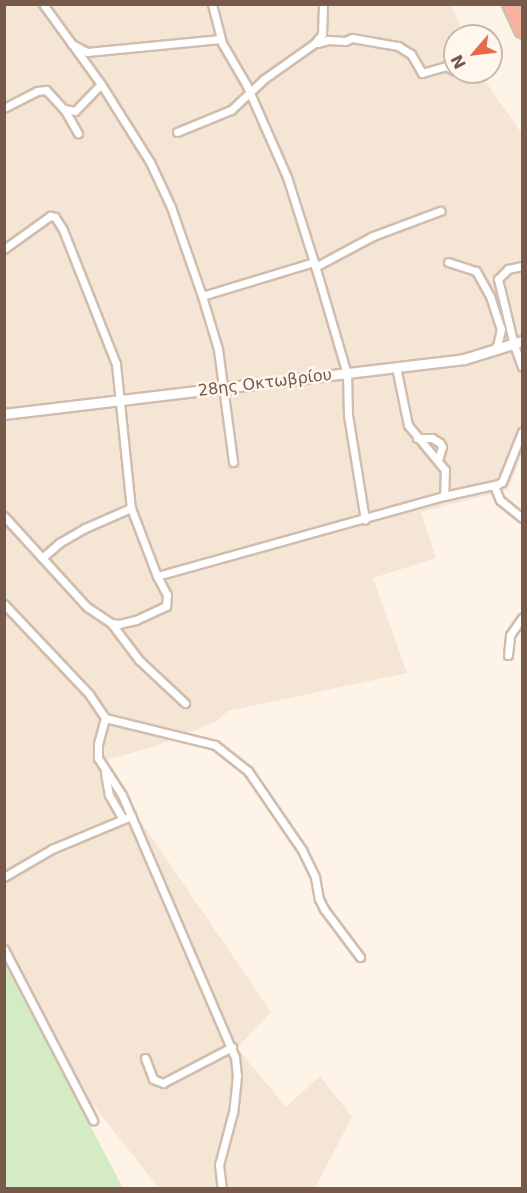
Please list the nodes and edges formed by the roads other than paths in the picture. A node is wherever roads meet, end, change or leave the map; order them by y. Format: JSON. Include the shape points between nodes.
{"nodes":[{"id":1,"x":43,"y":4,"type":"edge"},
{"id":2,"x":212,"y":4,"type":"edge"},
{"id":3,"x":322,"y":4,"type":"edge"},
{"id":4,"x":510,"y":4,"type":"edge"},
{"id":5,"x":522,"y":30,"type":"edge"},
{"id":6,"x":220,"y":39,"type":"junction"},
{"id":7,"x":72,"y":44,"type":"junction"},
{"id":8,"x":315,"y":44,"type":"junction"},
{"id":9,"x":443,"y":67,"type":"edge"},
{"id":10,"x":101,"y":84,"type":"junction"},
{"id":11,"x":249,"y":92,"type":"junction"},
{"id":12,"x":4,"y":108,"type":"edge"},
{"id":13,"x":64,"y":109,"type":"junction"},
{"id":14,"x":177,"y":132,"type":"dead end"},
{"id":15,"x":78,"y":133,"type":"dead end"},
{"id":16,"x":440,"y":211,"type":"dead end"},
{"id":17,"x":4,"y":249,"type":"edge"},
{"id":18,"x":448,"y":262,"type":"dead end"},
{"id":19,"x":314,"y":264,"type":"junction"},
{"id":20,"x":522,"y":266,"type":"edge"},
{"id":21,"x":202,"y":296,"type":"junction"},
{"id":22,"x":518,"y":343,"type":"edge"},
{"id":23,"x":490,"y":353,"type":"junction"},
{"id":24,"x":396,"y":366,"type":"junction"},
{"id":25,"x":522,"y":367,"type":"edge"},
{"id":26,"x":347,"y":374,"type":"junction"},
{"id":27,"x":222,"y":389,"type":"junction"},
{"id":28,"x":118,"y":400,"type":"junction"},
{"id":29,"x":4,"y":414,"type":"edge"},
{"id":30,"x":522,"y":432,"type":"edge"},
{"id":31,"x":417,"y":438,"type":"junction"},
{"id":32,"x":438,"y":460,"type":"junction"},
{"id":33,"x":233,"y":462,"type":"dead end"},
{"id":34,"x":494,"y":486,"type":"junction"},
{"id":35,"x":444,"y":496,"type":"junction"},
{"id":36,"x":131,"y":508,"type":"junction"},
{"id":37,"x":4,"y":516,"type":"edge"},
{"id":38,"x":522,"y":518,"type":"edge"},
{"id":39,"x":365,"y":520,"type":"junction"},
{"id":40,"x":42,"y":558,"type":"junction"},
{"id":41,"x":157,"y":576,"type":"junction"},
{"id":42,"x":4,"y":604,"type":"edge"},
{"id":43,"x":522,"y":618,"type":"edge"},
{"id":44,"x":111,"y":623,"type":"junction"},
{"id":45,"x":508,"y":655,"type":"dead end"},
{"id":46,"x":185,"y":703,"type":"dead end"},
{"id":47,"x":105,"y":718,"type":"junction"},
{"id":48,"x":105,"y":770,"type":"junction"},
{"id":49,"x":131,"y":816,"type":"junction"},
{"id":50,"x":123,"y":819,"type":"junction"},
{"id":51,"x":4,"y":877,"type":"edge"},
{"id":52,"x":4,"y":949,"type":"edge"},
{"id":53,"x":360,"y":957,"type":"dead end"},
{"id":54,"x":232,"y":1047,"type":"junction"},
{"id":55,"x":145,"y":1058,"type":"dead end"},
{"id":56,"x":93,"y":1120,"type":"dead end"},
{"id":57,"x":222,"y":1188,"type":"edge"}],
"edges":[{"from":1,"to":7,"type":"street"},
{"from":2,"to":6,"type":"street"},
{"from":3,"to":8,"type":"street","via":[[322,34]]},
{"from":4,"to":5,"type":"highway"},
{"from":6,"to":7,"type":"street","via":[[98,53]]},
{"from":6,"to":11,"type":"street"},
{"from":7,"to":10,"type":"street"},
{"from":8,"to":9,"type":"street","via":[[352,38],[398,46],[411,54],[422,73]]},
{"from":8,"to":11,"type":"street"},
{"from":10,"to":13,"type":"street","via":[[75,111]]},
{"from":10,"to":21,"type":"street","via":[[162,185]]},
{"from":11,"to":14,"type":"street","via":[[231,110]]},
{"from":11,"to":19,"type":"street","via":[[287,177]]},
{"from":12,"to":13,"type":"street","via":[[46,90]]},
{"from":13,"to":15,"type":"street"},
{"from":16,"to":19,"type":"street"},
{"from":17,"to":28,"type":"street","via":[[50,216],[58,221],[116,364]]},
{"from":18,"to":23,"type":"street","via":[[476,271],[490,296],[501,329],[497,346]]},
{"from":19,"to":21,"type":"street"},
{"from":19,"to":26,"type":"street"},
{"from":20,"to":22,"type":"street","via":[[508,269],[498,279]]},
{"from":21,"to":27,"type":"street","via":[[218,350]]},
{"from":22,"to":23,"type":"street","name":"28ης Οκτωβρίου"},
{"from":22,"to":25,"type":"street"},
{"from":23,"to":24,"type":"street","name":"28ης Οκτωβρίου"},
{"from":24,"to":26,"type":"street","name":"28ης Οκτωβρίου"},
{"from":24,"to":31,"type":"street","via":[[408,425]]},
{"from":26,"to":27,"type":"street","name":"28ης Οκτωβρίου"},
{"from":26,"to":39,"type":"street","via":[[348,415]]},
{"from":27,"to":28,"type":"street","name":"28ης Οκτωβρίου"},
{"from":27,"to":33,"type":"street"},
{"from":28,"to":29,"type":"street","name":"28ης Οκτωβρίου"},
{"from":28,"to":36,"type":"street"},
{"from":30,"to":34,"type":"street","via":[[502,482]]},
{"from":31,"to":32,"type":"street"},
{"from":31,"to":32,"type":"street","via":[[432,438],[440,443]]},
{"from":32,"to":35,"type":"street","via":[[445,470]]},
{"from":34,"to":35,"type":"street"},
{"from":34,"to":38,"type":"street","via":[[500,500]]},
{"from":35,"to":39,"type":"street"},
{"from":36,"to":40,"type":"street","via":[[85,528]]},
{"from":36,"to":41,"type":"street"},
{"from":37,"to":40,"type":"street"},
{"from":39,"to":41,"type":"street"},
{"from":40,"to":44,"type":"street","via":[[87,607]]},
{"from":41,"to":44,"type":"street","via":[[167,595],[164,609],[124,624]]},
{"from":42,"to":47,"type":"street","via":[[89,694]]},
{"from":43,"to":45,"type":"street","via":[[510,635]]},
{"from":44,"to":46,"type":"street","via":[[139,660]]},
{"from":47,"to":48,"type":"street","via":[[98,751]]},
{"from":47,"to":53,"type":"street","via":[[215,745],[248,771],[302,850],[324,909]]},
{"from":48,"to":49,"type":"street"},
{"from":48,"to":50,"type":"street","via":[[109,795]]},
{"from":49,"to":50,"type":"street"},
{"from":49,"to":54,"type":"street"},
{"from":50,"to":51,"type":"street","via":[[52,849]]},
{"from":52,"to":56,"type":"street"},
{"from":54,"to":55,"type":"street","via":[[163,1083],[153,1079]]},
{"from":54,"to":57,"type":"street","via":[[237,1076],[219,1165]]}]}
